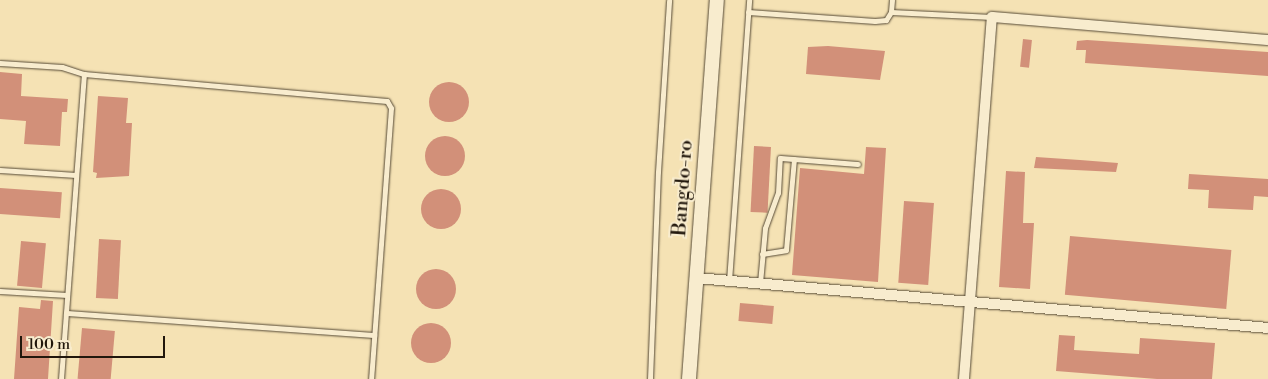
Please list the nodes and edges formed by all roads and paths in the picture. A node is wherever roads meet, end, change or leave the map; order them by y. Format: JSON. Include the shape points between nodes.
{"nodes":[{"id":1,"x":670,"y":0,"type":"edge"},
{"id":2,"x":717,"y":0,"type":"edge"},
{"id":3,"x":749,"y":0,"type":"edge"},
{"id":4,"x":892,"y":0,"type":"edge"},
{"id":5,"x":748,"y":12,"type":"junction"},
{"id":6,"x":891,"y":12,"type":"junction"},
{"id":7,"x":992,"y":17,"type":"junction"},
{"id":8,"x":1268,"y":40,"type":"edge"},
{"id":9,"x":0,"y":63,"type":"edge"},
{"id":10,"x":84,"y":74,"type":"junction"},
{"id":11,"x":794,"y":159,"type":"junction"},
{"id":12,"x":858,"y":164,"type":"dead end"},
{"id":13,"x":0,"y":170,"type":"edge"},
{"id":14,"x":76,"y":175,"type":"junction"},
{"id":15,"x":762,"y":254,"type":"junction"},
{"id":16,"x":696,"y":278,"type":"junction"},
{"id":17,"x":729,"y":281,"type":"junction"},
{"id":18,"x":760,"y":284,"type":"junction"},
{"id":19,"x":0,"y":291,"type":"edge"},
{"id":20,"x":67,"y":295,"type":"junction"},
{"id":21,"x":970,"y":302,"type":"junction"},
{"id":22,"x":66,"y":313,"type":"junction"},
{"id":23,"x":1268,"y":328,"type":"edge"},
{"id":24,"x":374,"y":335,"type":"junction"},
{"id":25,"x":61,"y":379,"type":"edge"},
{"id":26,"x":371,"y":379,"type":"edge"},
{"id":27,"x":650,"y":379,"type":"edge"},
{"id":28,"x":689,"y":379,"type":"edge"},
{"id":29,"x":964,"y":379,"type":"edge"}],
"edges":[{"from":1,"to":27,"type":"lane"},
{"from":2,"to":16,"type":"street","name":"Bangdo-ro"},
{"from":3,"to":5,"type":"lane"},
{"from":4,"to":6,"type":"lane"},
{"from":5,"to":6,"type":"lane","via":[[875,21],[886,20]]},
{"from":5,"to":17,"type":"lane"},
{"from":6,"to":7,"type":"lane"},
{"from":7,"to":8,"type":"street"},
{"from":7,"to":21,"type":"street"},
{"from":9,"to":10,"type":"lane","via":[[62,67]]},
{"from":10,"to":14,"type":"lane"},
{"from":10,"to":24,"type":"lane","via":[[387,101],[391,108]]},
{"from":11,"to":12,"type":"lane"},
{"from":11,"to":15,"type":"lane","via":[[780,158],[778,193],[765,228]]},
{"from":11,"to":15,"type":"lane","via":[[786,250]]},
{"from":13,"to":14,"type":"lane"},
{"from":14,"to":20,"type":"lane"},
{"from":15,"to":18,"type":"lane"},
{"from":16,"to":17,"type":"street"},
{"from":16,"to":28,"type":"street","name":"Bangdo-ro"},
{"from":17,"to":18,"type":"street"},
{"from":18,"to":21,"type":"street"},
{"from":19,"to":20,"type":"lane"},
{"from":20,"to":22,"type":"lane"},
{"from":21,"to":23,"type":"street"},
{"from":21,"to":29,"type":"street"},
{"from":22,"to":24,"type":"lane"},
{"from":22,"to":25,"type":"lane"},
{"from":24,"to":26,"type":"lane"}]}
